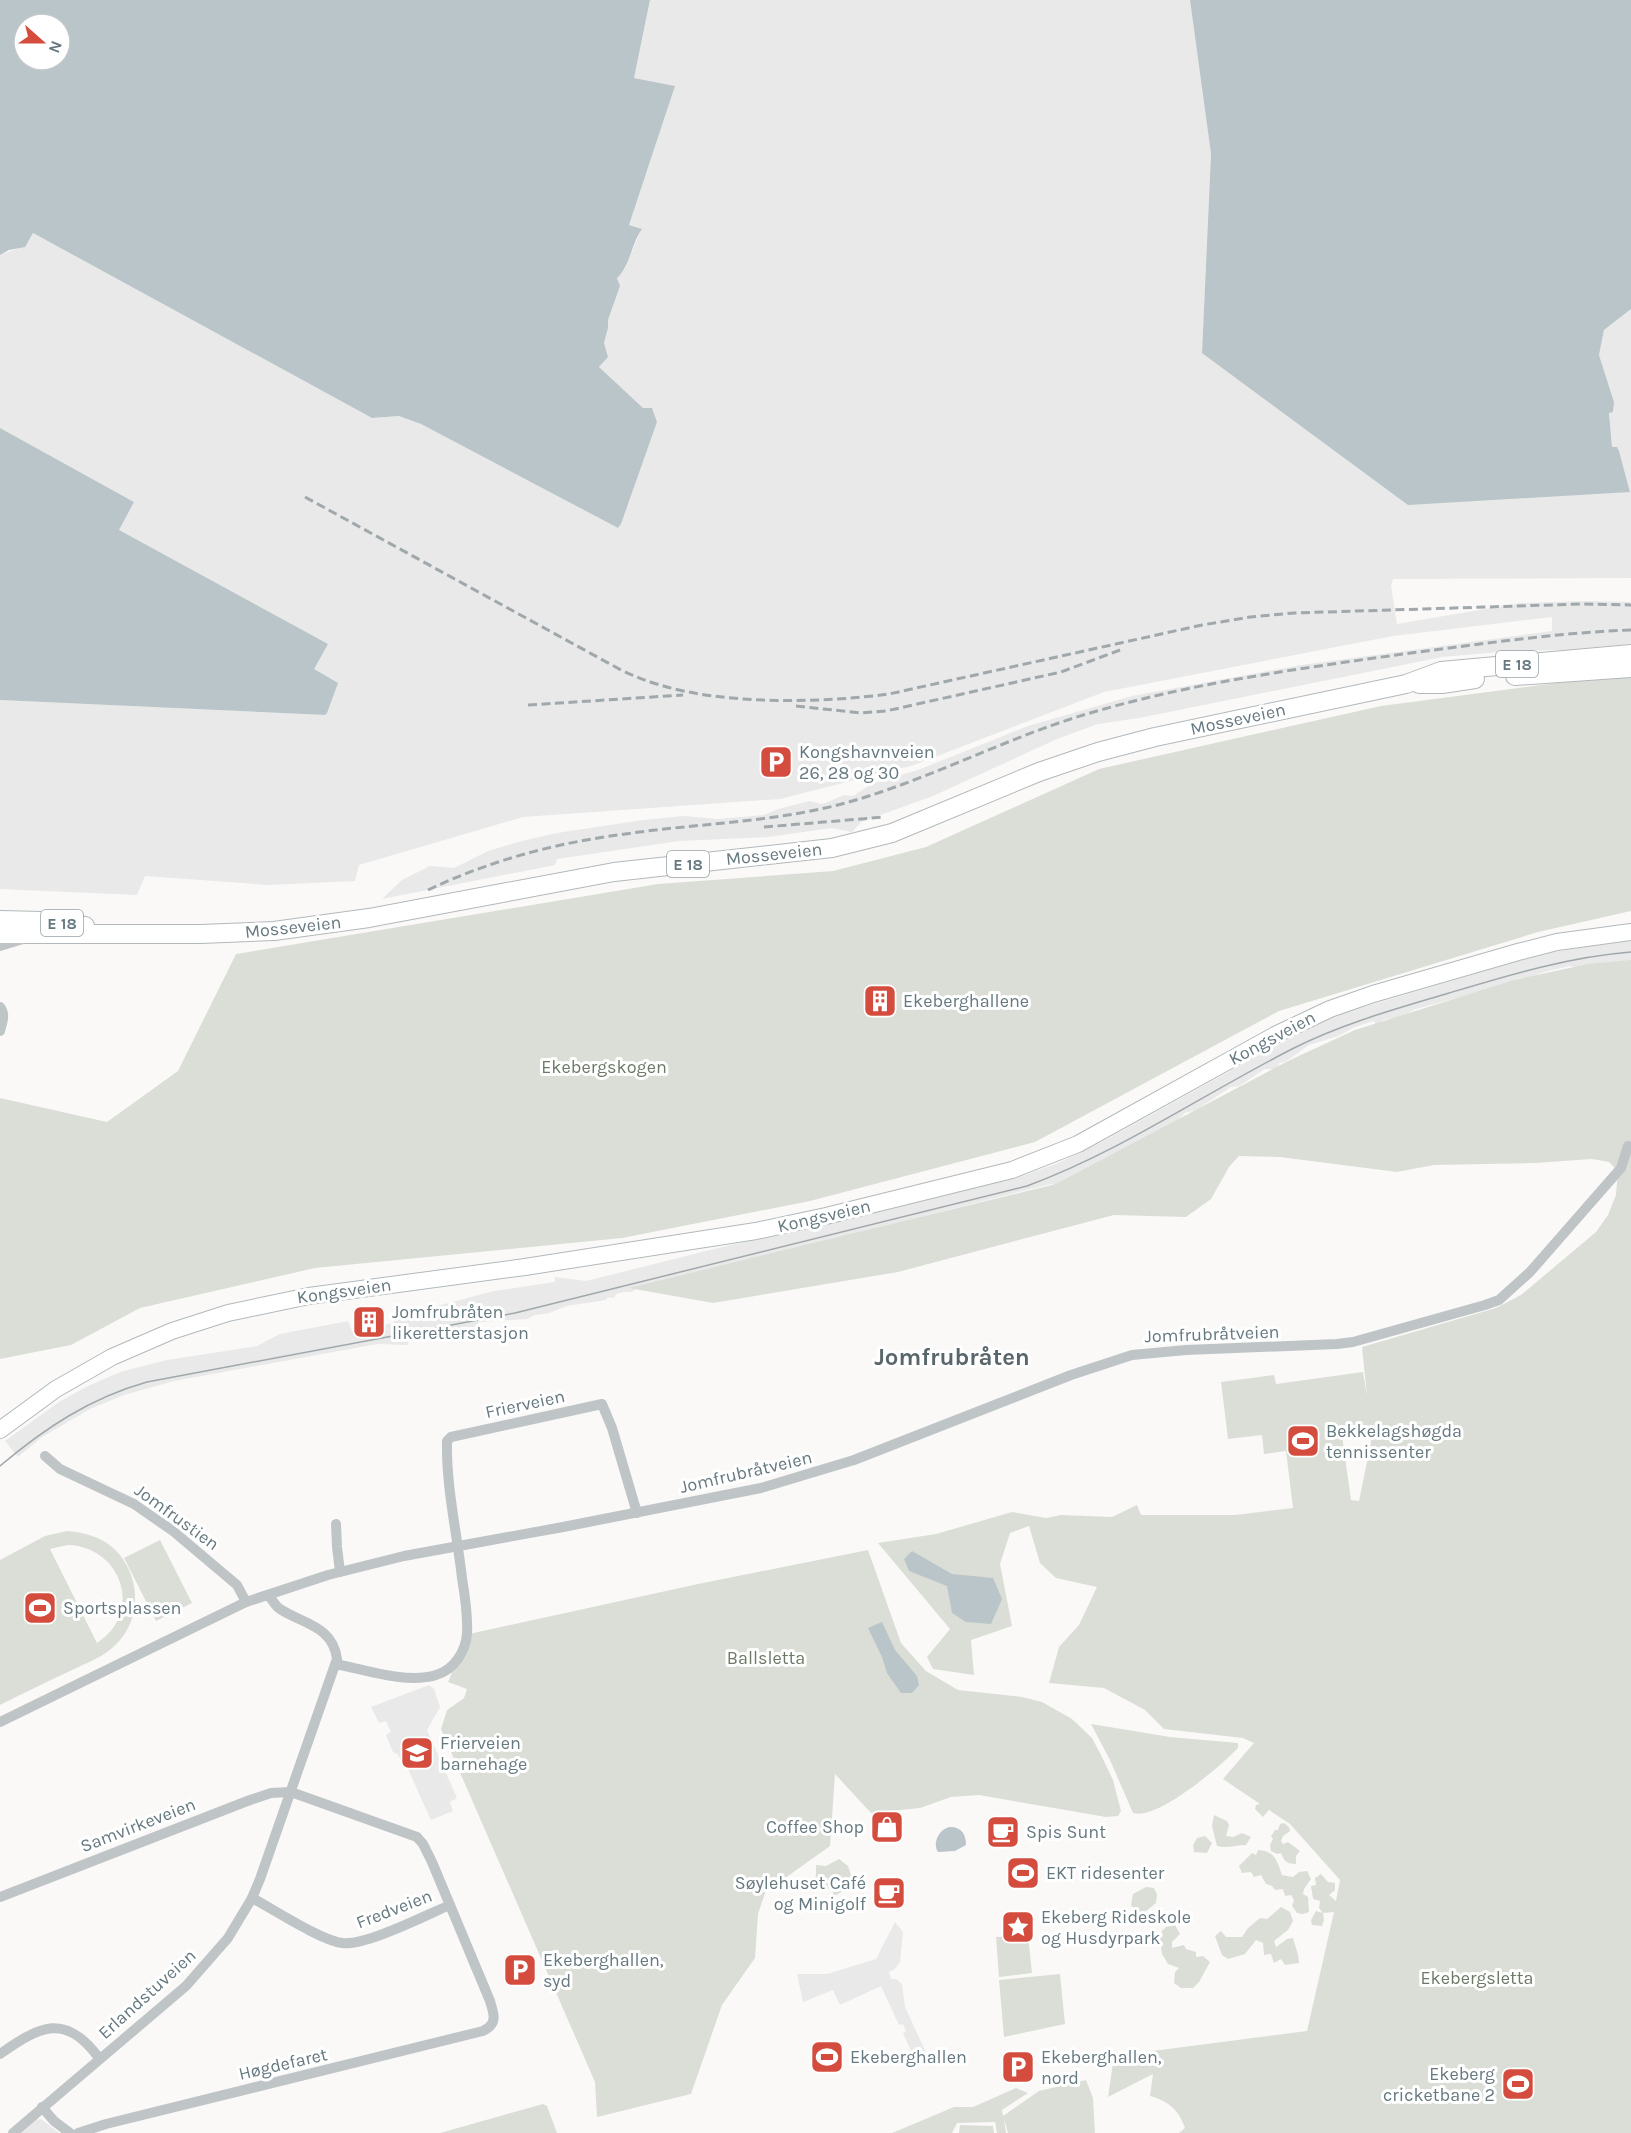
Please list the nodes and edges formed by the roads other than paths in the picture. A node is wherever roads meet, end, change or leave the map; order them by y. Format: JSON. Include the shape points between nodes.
{"nodes":[{"id":1,"x":1631,"y":654,"type":"edge"},
{"id":2,"x":1631,"y":668,"type":"edge"},
{"id":3,"x":1406,"y":684,"type":"junction"},
{"id":4,"x":0,"y":920,"type":"edge"},
{"id":5,"x":1631,"y":932,"type":"edge"},
{"id":6,"x":123,"y":933,"type":"junction"},
{"id":7,"x":0,"y":934,"type":"edge"},
{"id":8,"x":37,"y":934,"type":"junction"},
{"id":9,"x":0,"y":946,"type":"edge"},
{"id":10,"x":0,"y":1007,"type":"edge"},
{"id":11,"x":0,"y":1031,"type":"edge"},
{"id":12,"x":1629,"y":1146,"type":"dead end"},
{"id":13,"x":0,"y":1430,"type":"edge"},
{"id":14,"x":45,"y":1456,"type":"dead end"},
{"id":15,"x":637,"y":1513,"type":"junction"},
{"id":16,"x":336,"y":1524,"type":"dead end"},
{"id":17,"x":458,"y":1546,"type":"junction"},
{"id":18,"x":340,"y":1572,"type":"junction"},
{"id":19,"x":268,"y":1595,"type":"junction"},
{"id":20,"x":246,"y":1602,"type":"junction"},
{"id":21,"x":336,"y":1664,"type":"junction"},
{"id":22,"x":0,"y":1722,"type":"edge"},
{"id":23,"x":291,"y":1792,"type":"junction"},
{"id":24,"x":0,"y":1897,"type":"edge"},
{"id":25,"x":252,"y":1898,"type":"junction"},
{"id":26,"x":450,"y":1905,"type":"junction"},
{"id":27,"x":0,"y":2054,"type":"edge"},
{"id":28,"x":99,"y":2058,"type":"junction"},
{"id":29,"x":42,"y":2107,"type":"junction"},
{"id":30,"x":13,"y":2133,"type":"edge"},
{"id":31,"x":70,"y":2133,"type":"edge"},
{"id":32,"x":78,"y":2133,"type":"edge"}],
"edges":[{"from":1,"to":3,"type":"highway","name":"Mosseveien","number":"E 18","via":[[1441,671]]},
{"from":2,"to":3,"type":"highway","name":"Mosseveien","number":"E 18"},
{"from":3,"to":6,"type":"highway","name":"Mosseveien","number":"E 18","via":[[1098,752],[892,833],[850,844],[614,872],[313,926],[236,933]]},
{"from":4,"to":6,"type":"highway","name":"Mosseveien","number":"E 18","via":[[66,923]]},
{"from":5,"to":13,"type":"main road","name":"Kongsveien","via":[[1540,946],[1338,1006],[1294,1025],[1078,1144],[1012,1170],[756,1231],[309,1296],[237,1310],[185,1326],[112,1357],[56,1389]]},
{"from":6,"to":8,"type":"highway","name":"Mosseveien","number":"E 18"},
{"from":7,"to":8,"type":"highway","name":"Mosseveien","number":"E 18"},
{"from":8,"to":9,"type":"street","name":"Mosseveien"},
{"from":10,"to":11,"type":"street","via":[[4,1018]]},
{"from":12,"to":15,"type":"street","name":"Jomfrubråtveien","via":[[1622,1168],[1530,1272],[1499,1300],[1353,1342],[1132,1354],[830,1468],[761,1488]]},
{"from":14,"to":20,"type":"street","name":"Jomfrustien","via":[[60,1469],[127,1500],[165,1524],[237,1585]]},
{"from":15,"to":17,"type":"street","name":"Jomfrubråtveien"},
{"from":15,"to":17,"type":"street","name":"Frierveien","via":[[602,1404],[451,1437],[447,1441],[448,1473]]},
{"from":16,"to":18,"type":"street"},
{"from":17,"to":18,"type":"street","name":"Jomfrubråtveien"},
{"from":17,"to":21,"type":"street","via":[[467,1634],[458,1659],[449,1669],[414,1678]]},
{"from":18,"to":19,"type":"street","name":"Jomfrubråtveien"},
{"from":19,"to":20,"type":"street","name":"Jomfrubråtveien"},
{"from":19,"to":21,"type":"street","via":[[278,1608],[327,1635],[337,1653]]},
{"from":20,"to":22,"type":"street","name":"Jomfrubråtveien"},
{"from":21,"to":23,"type":"street","name":"Erlandstuveien"},
{"from":23,"to":24,"type":"street","name":"Samvirkeveien","via":[[250,1800]]},
{"from":23,"to":25,"type":"street","name":"Erlandstuveien"},
{"from":23,"to":26,"type":"street","via":[[417,1837]]},
{"from":25,"to":26,"type":"street","name":"Fredveien","via":[[322,1936],[344,1943],[378,1935]]},
{"from":25,"to":28,"type":"street","name":"Erlandstuveien","via":[[228,1938],[200,1972]]},
{"from":26,"to":32,"type":"street","name":"Høgdefaret","via":[[495,2016],[483,2031]]},
{"from":27,"to":28,"type":"street","via":[[50,2027],[73,2032]]},
{"from":28,"to":29,"type":"street","name":"Erlandstuveien"},
{"from":29,"to":30,"type":"street","name":"Erlandstuveien"},
{"from":29,"to":31,"type":"street"}]}
